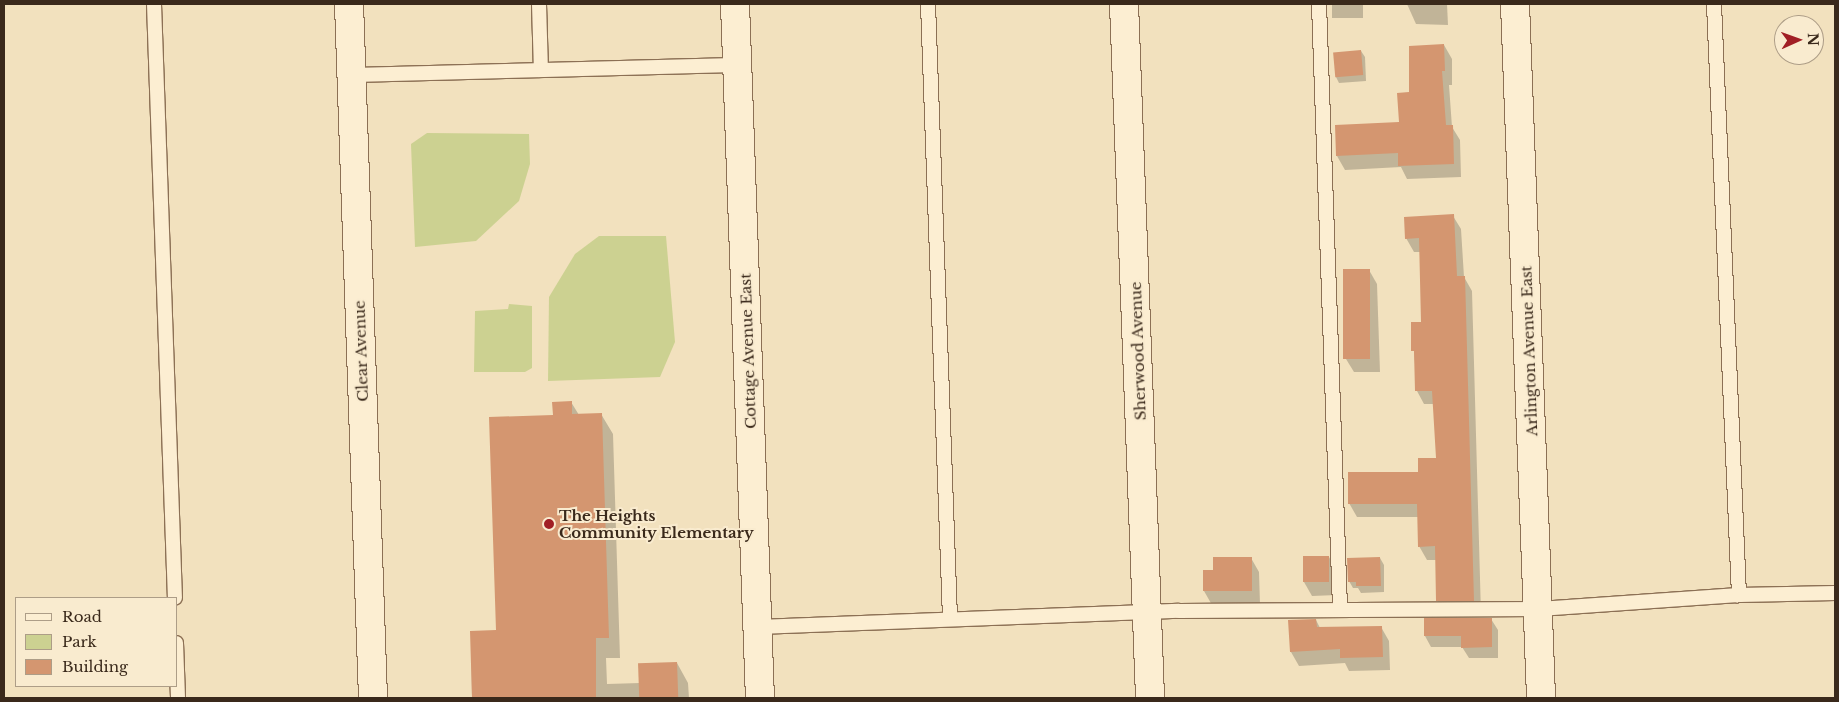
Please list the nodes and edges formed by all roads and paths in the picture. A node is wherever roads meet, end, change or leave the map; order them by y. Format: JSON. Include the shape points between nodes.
{"nodes":[{"id":1,"x":154,"y":4,"type":"edge"},
{"id":2,"x":348,"y":4,"type":"edge"},
{"id":3,"x":539,"y":4,"type":"edge"},
{"id":4,"x":735,"y":4,"type":"edge"},
{"id":5,"x":928,"y":4,"type":"edge"},
{"id":6,"x":1124,"y":4,"type":"edge"},
{"id":7,"x":1319,"y":4,"type":"edge"},
{"id":8,"x":1515,"y":4,"type":"edge"},
{"id":9,"x":1714,"y":4,"type":"edge"},
{"id":10,"x":737,"y":65,"type":"junction"},
{"id":11,"x":541,"y":70,"type":"junction"},
{"id":12,"x":351,"y":75,"type":"junction"},
{"id":13,"x":1835,"y":593,"type":"edge"},
{"id":14,"x":1739,"y":595,"type":"junction"},
{"id":15,"x":175,"y":597,"type":"edge"},
{"id":16,"x":1340,"y":609,"type":"junction"},
{"id":17,"x":1539,"y":609,"type":"junction"},
{"id":18,"x":1148,"y":612,"type":"junction"},
{"id":19,"x":950,"y":619,"type":"junction"},
{"id":20,"x":758,"y":627,"type":"junction"},
{"id":21,"x":373,"y":698,"type":"edge"},
{"id":22,"x":760,"y":698,"type":"edge"},
{"id":23,"x":1150,"y":698,"type":"edge"},
{"id":24,"x":1541,"y":698,"type":"edge"}],
"edges":[{"from":1,"to":15,"type":"lane"},
{"from":2,"to":12,"type":"street","name":"Clear Avenue"},
{"from":3,"to":11,"type":"lane"},
{"from":4,"to":10,"type":"street","name":"Cottage Avenue East"},
{"from":5,"to":19,"type":"lane"},
{"from":6,"to":18,"type":"street","name":"Sherwood Avenue"},
{"from":7,"to":16,"type":"lane"},
{"from":8,"to":17,"type":"street","name":"Arlington Avenue East"},
{"from":9,"to":14,"type":"lane"},
{"from":10,"to":11,"type":"lane"},
{"from":10,"to":20,"type":"street","name":"Cottage Avenue East"},
{"from":11,"to":12,"type":"lane"},
{"from":12,"to":21,"type":"street","name":"Clear Avenue"},
{"from":13,"to":14,"type":"lane"},
{"from":14,"to":17,"type":"lane"},
{"from":16,"to":17,"type":"lane"},
{"from":16,"to":18,"type":"lane"},
{"from":17,"to":24,"type":"street","name":"Arlington Avenue East"},
{"from":18,"to":19,"type":"lane"},
{"from":18,"to":23,"type":"street","name":"Sherwood Avenue"},
{"from":19,"to":20,"type":"lane"},
{"from":20,"to":22,"type":"street","name":"Cottage Avenue East"}]}
